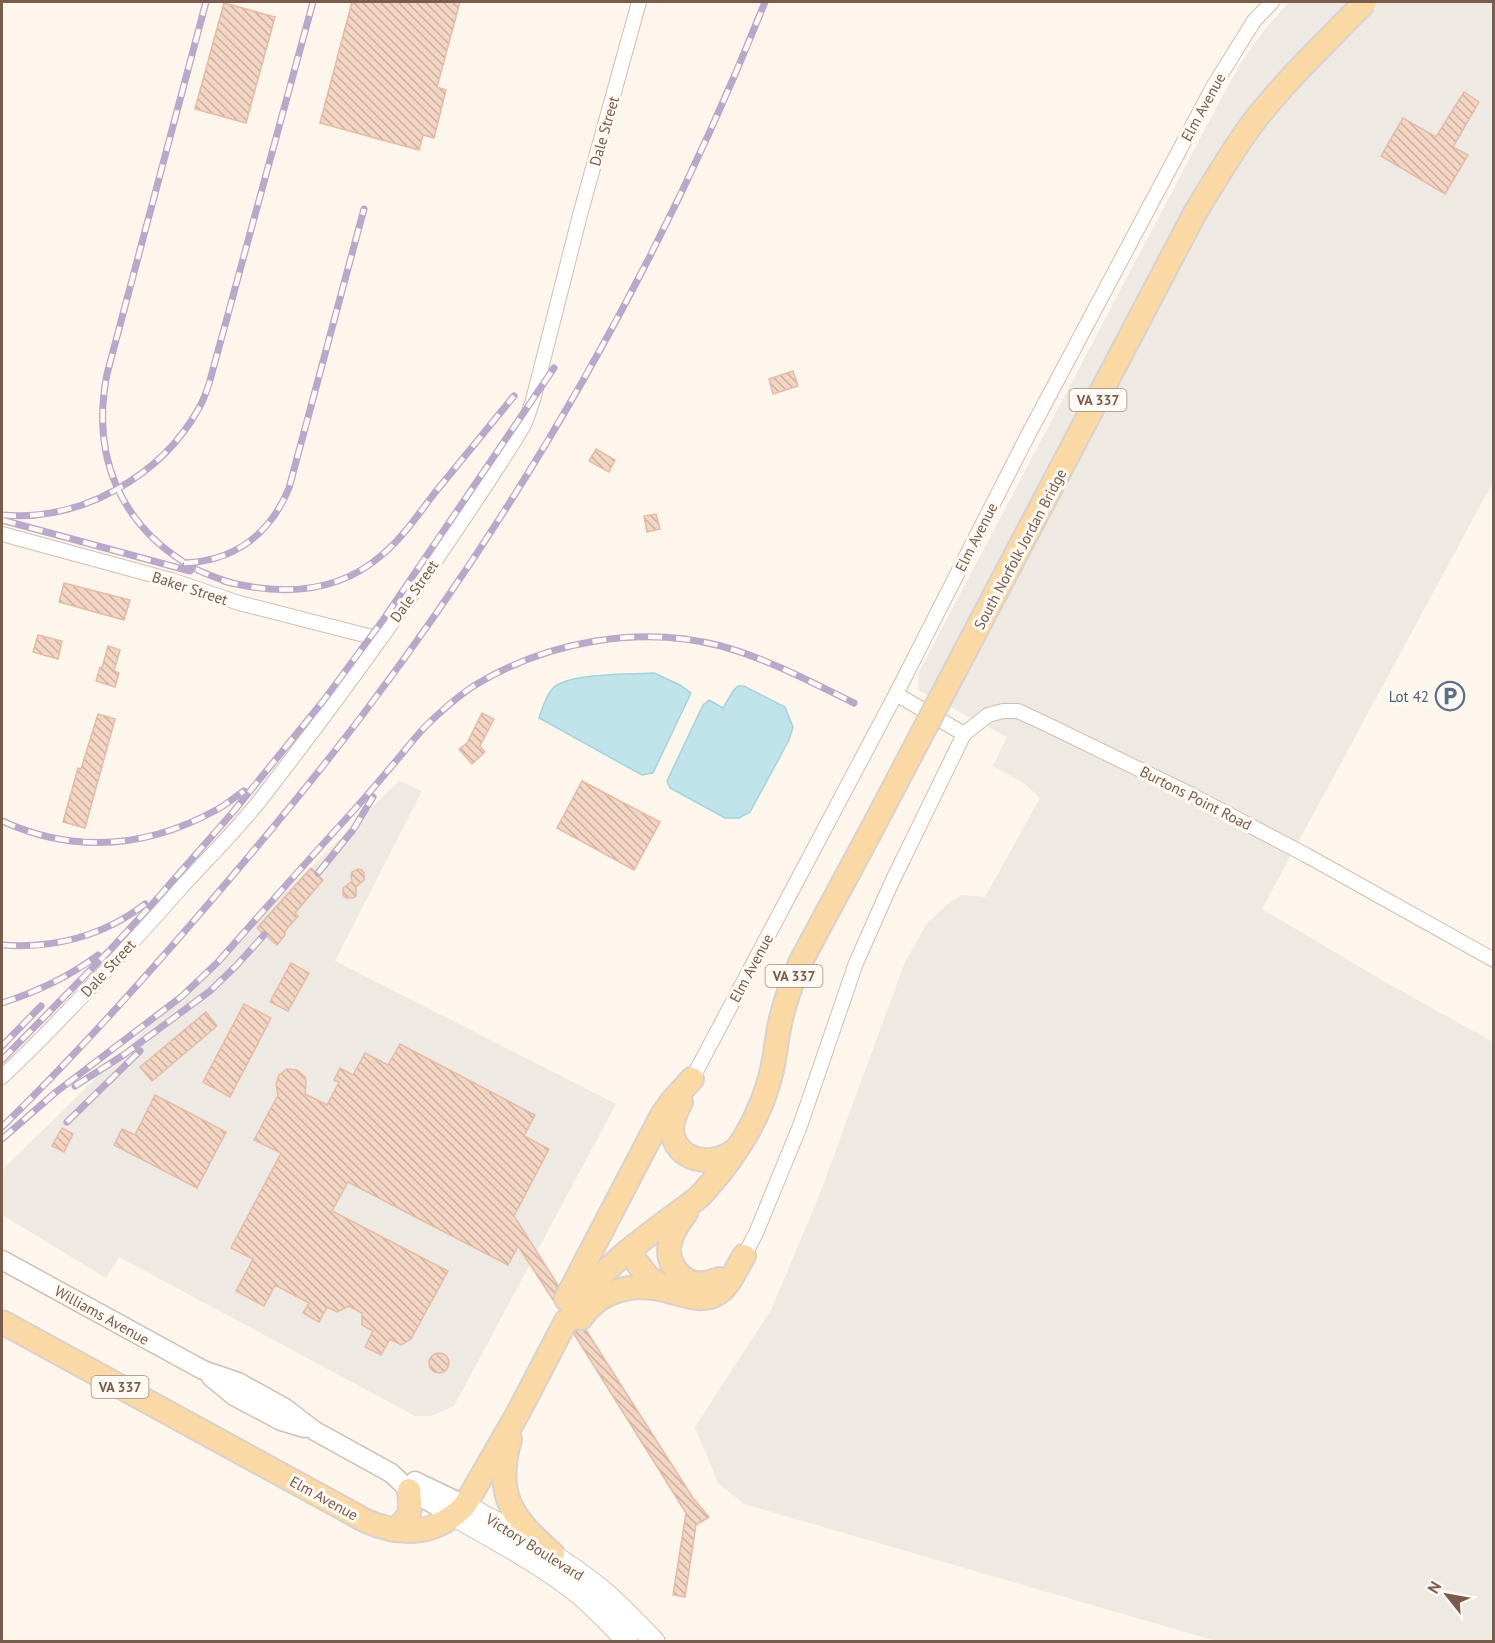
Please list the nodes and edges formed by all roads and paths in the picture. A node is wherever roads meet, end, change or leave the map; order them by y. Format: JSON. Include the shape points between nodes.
{"nodes":[{"id":1,"x":639,"y":2,"type":"edge"},
{"id":2,"x":1272,"y":2,"type":"edge"},
{"id":3,"x":1365,"y":2,"type":"edge"},
{"id":4,"x":2,"y":534,"type":"edge"},
{"id":5,"x":380,"y":639,"type":"junction"},
{"id":6,"x":896,"y":694,"type":"junction"},
{"id":7,"x":964,"y":734,"type":"junction"},
{"id":8,"x":1494,"y":960,"type":"edge"},
{"id":9,"x":2,"y":1077,"type":"edge"},
{"id":10,"x":692,"y":1079,"type":"junction"},
{"id":11,"x":742,"y":1142,"type":"junction"},
{"id":12,"x":699,"y":1197,"type":"junction"},
{"id":13,"x":628,"y":1251,"type":"junction"},
{"id":14,"x":744,"y":1256,"type":"junction"},
{"id":15,"x":2,"y":1260,"type":"edge"},
{"id":16,"x":668,"y":1291,"type":"junction"},
{"id":17,"x":570,"y":1315,"type":"junction"},
{"id":18,"x":2,"y":1322,"type":"edge"},
{"id":19,"x":534,"y":1382,"type":"junction"},
{"id":20,"x":518,"y":1413,"type":"junction"},
{"id":21,"x":391,"y":1473,"type":"junction"},
{"id":22,"x":409,"y":1490,"type":"junction"},
{"id":23,"x":460,"y":1511,"type":"junction"},
{"id":24,"x":394,"y":1530,"type":"junction"},
{"id":25,"x":553,"y":1554,"type":"junction"},
{"id":26,"x":627,"y":1641,"type":"edge"},
{"id":27,"x":656,"y":1641,"type":"edge"}],
"edges":[{"from":1,"to":5,"type":"street","name":"Dale Street","via":[[525,423]]},
{"from":2,"to":6,"type":"street","name":"Elm Avenue","via":[[1254,21],[1213,87],[1032,427]]},
{"from":3,"to":11,"type":"main road","name":"South Norfolk Jordan Bridge","number":"VA 337","bridge":true,"via":[[1254,122],[1195,213],[800,963],[782,1016],[768,1085]]},
{"from":4,"to":5,"type":"street","name":"Baker Street","via":[[171,580],[239,603]]},
{"from":5,"to":9,"type":"street","name":"Dale Street","via":[[259,801],[102,975]]},
{"from":6,"to":7,"type":"street"},
{"from":6,"to":10,"type":"street","name":"Elm Avenue"},
{"from":7,"to":8,"type":"street","name":"Burtons Point Road","via":[[988,716],[1018,711],[1207,803]]},
{"from":7,"to":14,"type":"street","via":[[856,963],[800,1126]]},
{"from":10,"to":11,"type":"main road","via":[[674,1116],[672,1132],[677,1144],[689,1155],[705,1161],[721,1159]]},
{"from":10,"to":17,"type":"main road","via":[[662,1115]]},
{"from":11,"to":12,"type":"main road","number":"VA 337"},
{"from":12,"to":13,"type":"main road","number":"VA 337"},
{"from":12,"to":14,"type":"main road","via":[[670,1240],[673,1267],[689,1281],[711,1282],[727,1274]]},
{"from":13,"to":16,"type":"main road","via":[[648,1276]]},
{"from":13,"to":17,"type":"main road","number":"VA 337","via":[[595,1280]]},
{"from":14,"to":16,"type":"main road","via":[[727,1285],[716,1295],[698,1298]]},
{"from":15,"to":21,"type":"street","name":"Williams Avenue","via":[[203,1370],[238,1382]]},
{"from":16,"to":17,"type":"main road","via":[[641,1287],[615,1292]]},
{"from":17,"to":19,"type":"main road"},
{"from":17,"to":19,"type":"main road","via":[[564,1346]]},
{"from":18,"to":24,"type":"main road","name":"Elm Avenue","number":"VA 337","via":[[366,1521]]},
{"from":19,"to":20,"type":"main road"},
{"from":20,"to":23,"type":"main road"},
{"from":20,"to":25,"type":"main road","via":[[504,1460],[506,1492],[520,1523]]},
{"from":21,"to":22,"type":"street","name":"Williams Avenue"},
{"from":21,"to":23,"type":"street","name":"Williams Avenue","via":[[412,1479]]},
{"from":22,"to":23,"type":"street","name":"Williams Avenue"},
{"from":22,"to":24,"type":"main road","via":[[408,1518]]},
{"from":23,"to":24,"type":"main road","name":"Elm Avenue","number":"VA 337","via":[[445,1522],[423,1529]]},
{"from":23,"to":25,"type":"main road","name":"Victory Boulevard"},
{"from":23,"to":26,"type":"main road","name":"Victory Boulevard","via":[[562,1581]]},
{"from":25,"to":27,"type":"main road","name":"Victory Boulevard","via":[[602,1590]]}]}
